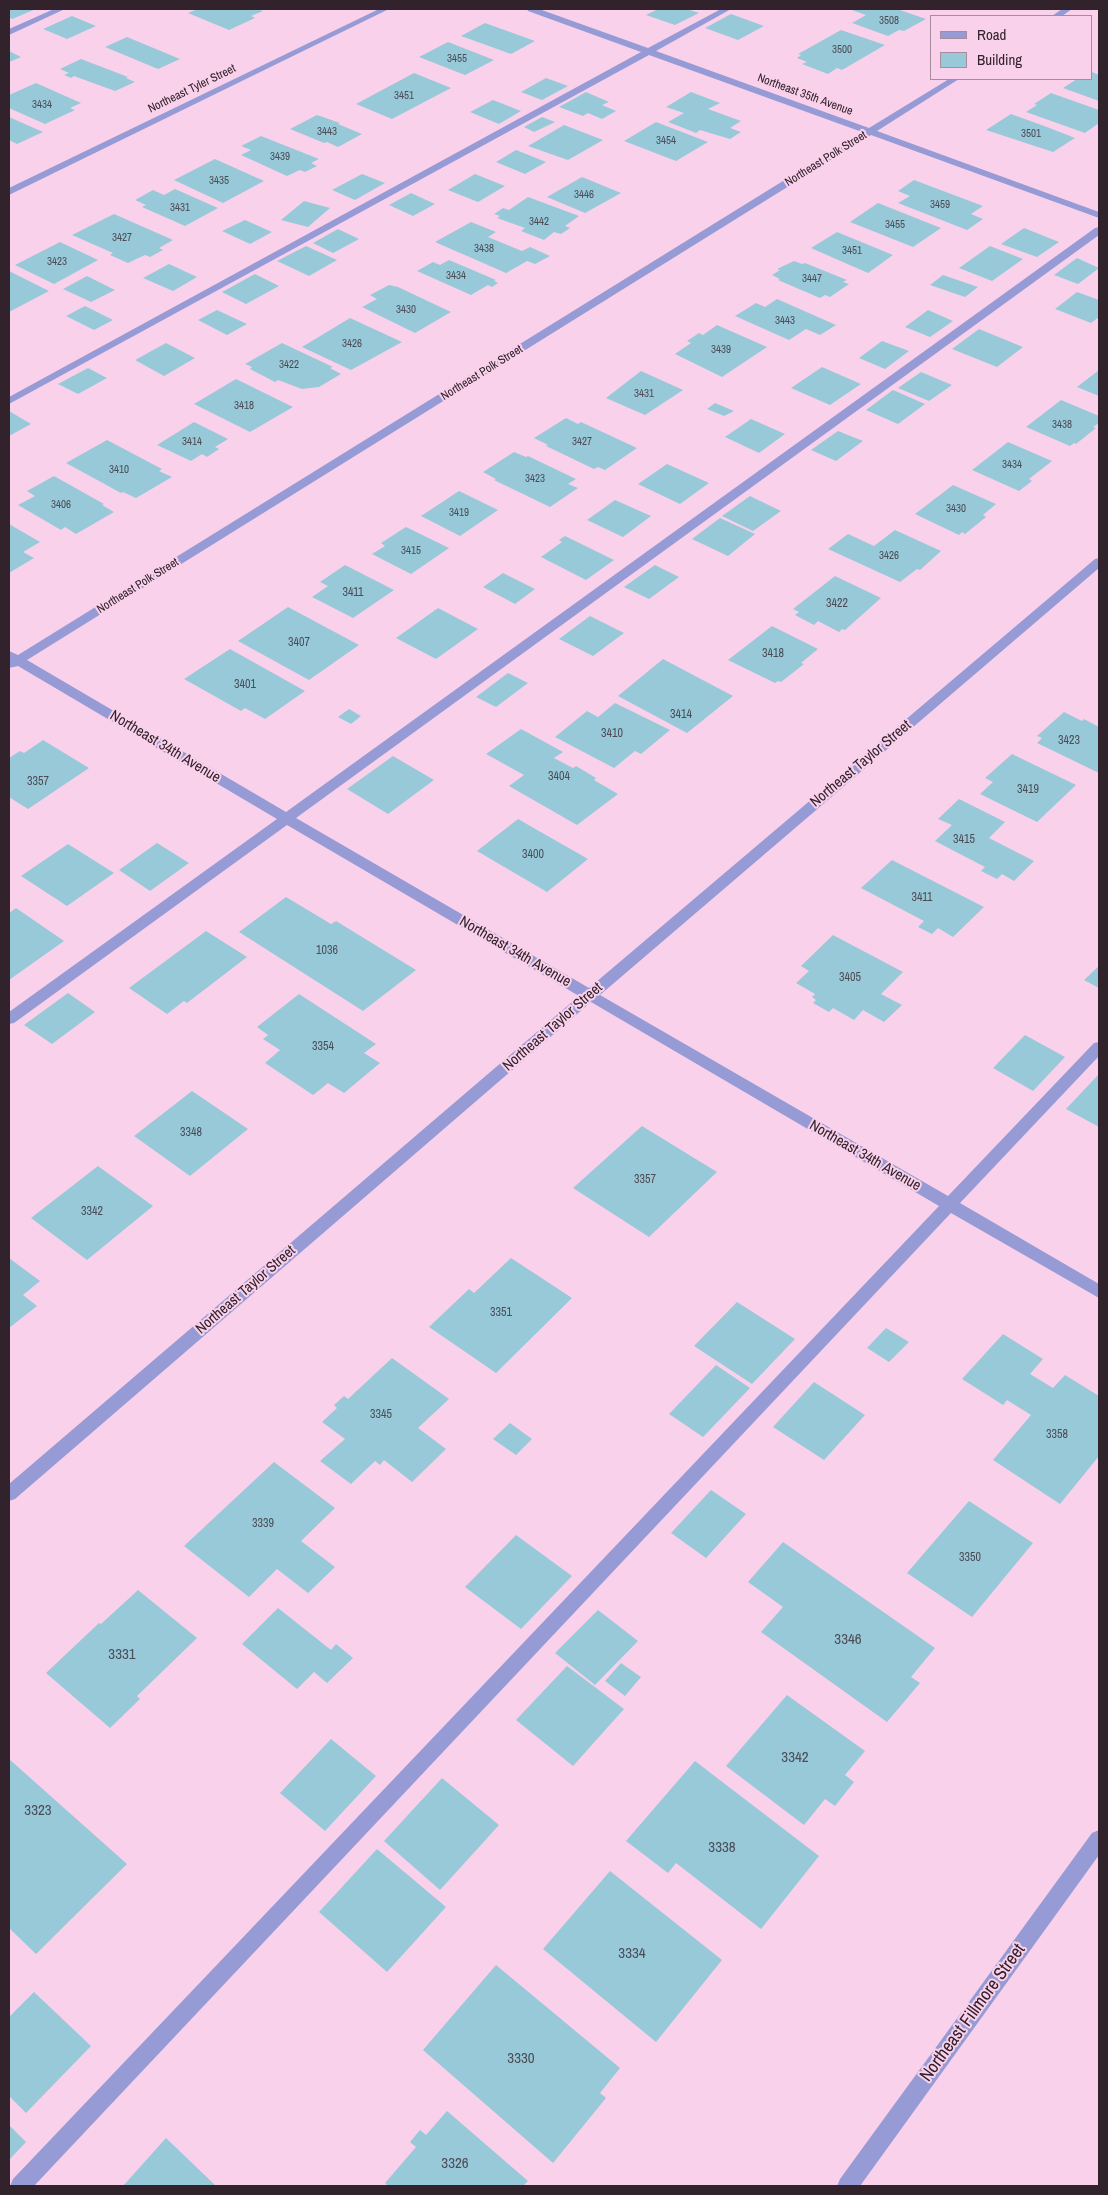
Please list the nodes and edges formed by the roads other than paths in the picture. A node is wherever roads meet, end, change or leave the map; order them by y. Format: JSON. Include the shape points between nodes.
{"nodes":[{"id":1,"x":61,"y":9,"type":"edge"},
{"id":2,"x":385,"y":9,"type":"edge"},
{"id":3,"x":531,"y":9,"type":"edge"},
{"id":4,"x":727,"y":9,"type":"edge"},
{"id":5,"x":9,"y":32,"type":"edge"},
{"id":6,"x":649,"y":52,"type":"junction"},
{"id":7,"x":953,"y":80,"type":"edge"},
{"id":8,"x":870,"y":132,"type":"junction"},
{"id":9,"x":9,"y":192,"type":"edge"},
{"id":10,"x":1099,"y":215,"type":"edge"},
{"id":11,"x":1099,"y":230,"type":"edge"},
{"id":12,"x":9,"y":401,"type":"edge"},
{"id":13,"x":1099,"y":562,"type":"edge"},
{"id":14,"x":12,"y":661,"type":"edge"},
{"id":15,"x":287,"y":819,"type":"junction"},
{"id":16,"x":590,"y":995,"type":"junction"},
{"id":17,"x":9,"y":1019,"type":"edge"},
{"id":18,"x":1099,"y":1047,"type":"edge"},
{"id":19,"x":949,"y":1205,"type":"junction"},
{"id":20,"x":1099,"y":1292,"type":"edge"},
{"id":21,"x":9,"y":1494,"type":"edge"},
{"id":22,"x":1099,"y":1839,"type":"edge"},
{"id":23,"x":20,"y":2186,"type":"edge"},
{"id":24,"x":847,"y":2186,"type":"edge"}],
"edges":[{"from":1,"to":5,"type":"street"},
{"from":2,"to":9,"type":"street","name":"Northeast Tyler Street"},
{"from":3,"to":6,"type":"street","name":"Northeast 35th Avenue"},
{"from":4,"to":6,"type":"street"},
{"from":6,"to":8,"type":"street","name":"Northeast 35th Avenue"},
{"from":6,"to":12,"type":"street"},
{"from":7,"to":8,"type":"street","name":"Northeast Polk Street"},
{"from":8,"to":10,"type":"street","name":"Northeast 35th Avenue"},
{"from":8,"to":14,"type":"street","name":"Northeast Polk Street"},
{"from":11,"to":15,"type":"street"},
{"from":13,"to":16,"type":"street","name":"Northeast Taylor Street"},
{"from":14,"to":15,"type":"street","name":"Northeast 34th Avenue"},
{"from":15,"to":16,"type":"street","name":"Northeast 34th Avenue"},
{"from":15,"to":17,"type":"street"},
{"from":16,"to":19,"type":"street","name":"Northeast 34th Avenue"},
{"from":16,"to":21,"type":"street","name":"Northeast Taylor Street"},
{"from":18,"to":19,"type":"street"},
{"from":19,"to":20,"type":"street","name":"Northeast 34th Avenue"},
{"from":19,"to":23,"type":"street"},
{"from":22,"to":24,"type":"street","name":"Northeast Fillmore Street"}]}
